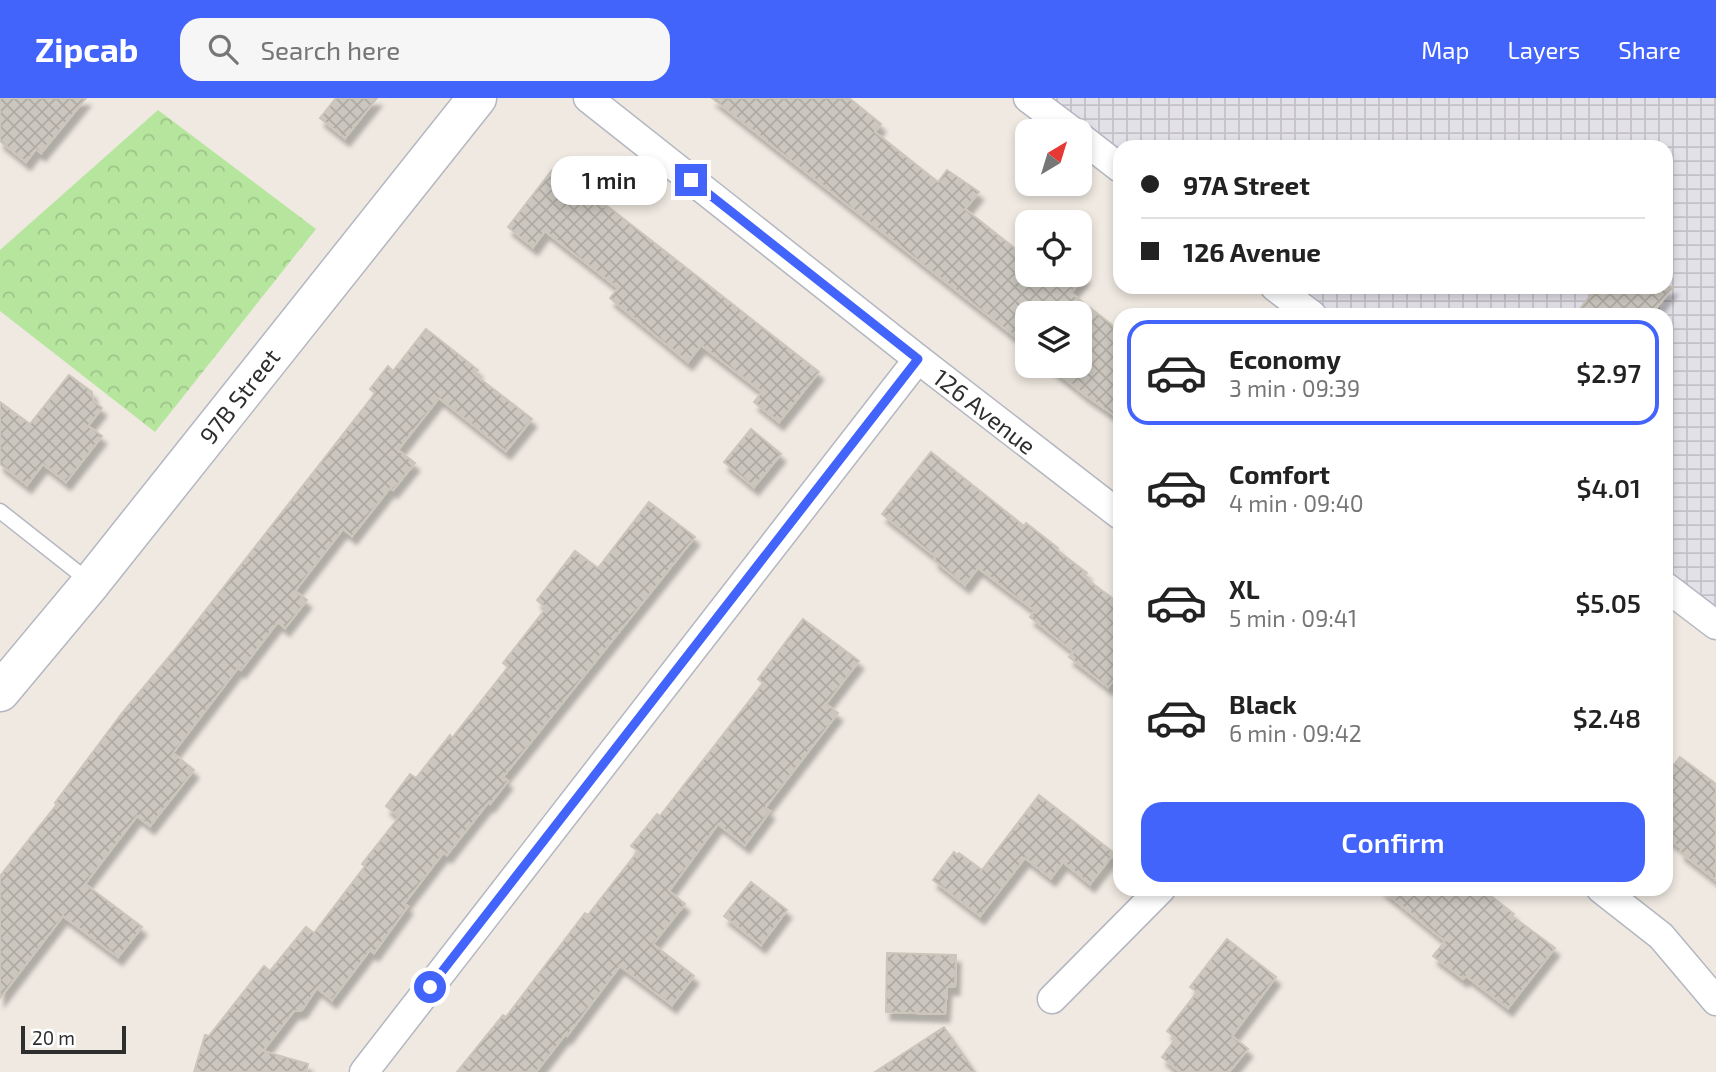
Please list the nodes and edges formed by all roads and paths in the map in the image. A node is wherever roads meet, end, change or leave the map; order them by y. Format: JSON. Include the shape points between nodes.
{"nodes":[{"id":1,"x":477,"y":98,"type":"edge"},
{"id":2,"x":588,"y":98,"type":"edge"},
{"id":3,"x":1028,"y":98,"type":"edge"},
{"id":4,"x":1056,"y":119,"type":"edge"},
{"id":5,"x":1092,"y":146,"type":"edge"},
{"id":6,"x":1113,"y":163,"type":"edge"},
{"id":7,"x":1284,"y":294,"type":"edge"},
{"id":8,"x":1303,"y":308,"type":"edge"},
{"id":9,"x":918,"y":359,"type":"junction"},
{"id":10,"x":1113,"y":510,"type":"edge"},
{"id":11,"x":0,"y":511,"type":"edge"},
{"id":12,"x":91,"y":583,"type":"junction"},
{"id":13,"x":1673,"y":592,"type":"edge"},
{"id":14,"x":1716,"y":625,"type":"edge"},
{"id":15,"x":0,"y":692,"type":"edge"},
{"id":16,"x":1154,"y":896,"type":"edge"},
{"id":17,"x":1610,"y":896,"type":"edge"},
{"id":18,"x":1052,"y":999,"type":"dead end"},
{"id":19,"x":1716,"y":1001,"type":"edge"},
{"id":20,"x":364,"y":1072,"type":"edge"}],
"edges":[{"from":1,"to":12,"type":"street","name":"97B Street"},
{"from":2,"to":9,"type":"street","name":"126 Avenue"},
{"from":3,"to":4,"type":"street"},
{"from":5,"to":6,"type":"street"},
{"from":7,"to":8,"type":"street"},
{"from":9,"to":10,"type":"street","name":"126 Avenue"},
{"from":9,"to":20,"type":"street"},
{"from":11,"to":12,"type":"lane"},
{"from":12,"to":15,"type":"street","name":"97B Street"},
{"from":13,"to":14,"type":"street"},
{"from":16,"to":18,"type":"street"},
{"from":17,"to":19,"type":"street","via":[[1661,936]]}]}
